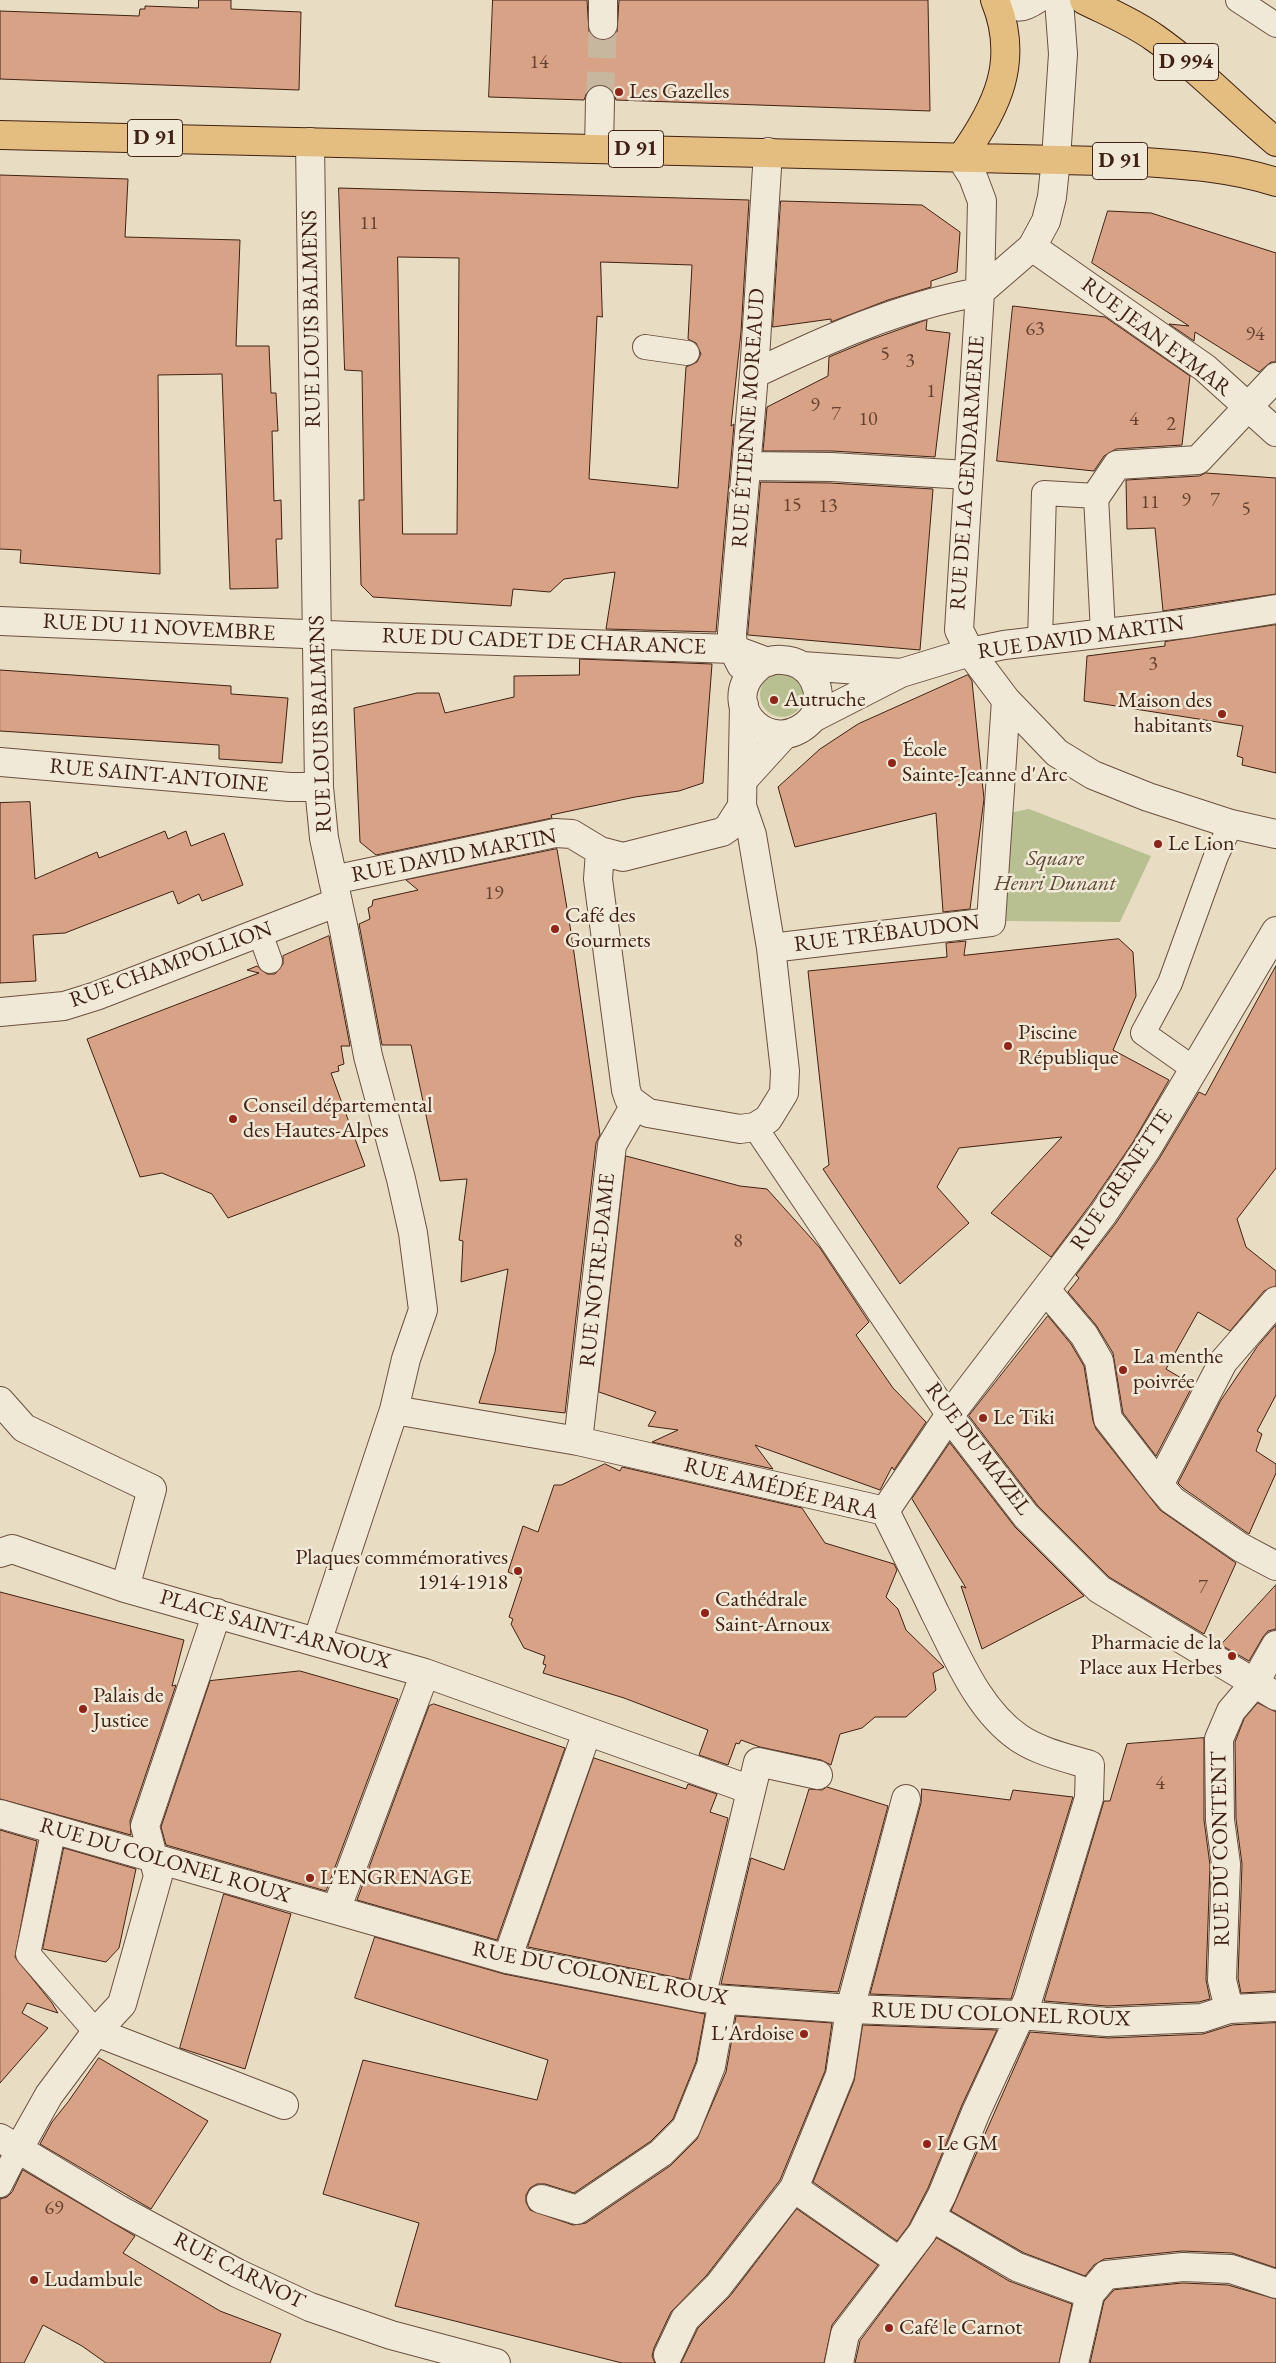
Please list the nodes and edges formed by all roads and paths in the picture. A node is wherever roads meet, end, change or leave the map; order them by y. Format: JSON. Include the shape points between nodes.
{"nodes":[{"id":1,"x":995,"y":0,"type":"edge"},
{"id":2,"x":1000,"y":0,"type":"edge"},
{"id":3,"x":1039,"y":0,"type":"edge"},
{"id":4,"x":1059,"y":0,"type":"edge"},
{"id":5,"x":1084,"y":0,"type":"edge"},
{"id":6,"x":1238,"y":0,"type":"edge"},
{"id":7,"x":1276,"y":25,"type":"edge"},
{"id":8,"x":600,"y":100,"type":"tunnel mouth"},
{"id":9,"x":0,"y":134,"type":"edge"},
{"id":10,"x":310,"y":142,"type":"junction"},
{"id":11,"x":1276,"y":142,"type":"edge"},
{"id":12,"x":599,"y":148,"type":"junction"},
{"id":13,"x":768,"y":152,"type":"junction"},
{"id":14,"x":961,"y":158,"type":"junction"},
{"id":15,"x":1056,"y":159,"type":"junction"},
{"id":16,"x":1276,"y":182,"type":"edge"},
{"id":17,"x":1032,"y":248,"type":"junction"},
{"id":18,"x":980,"y":292,"type":"junction"},
{"id":19,"x":645,"y":347,"type":"dead end"},
{"id":20,"x":686,"y":353,"type":"dead end"},
{"id":21,"x":749,"y":362,"type":"junction"},
{"id":22,"x":1276,"y":377,"type":"edge"},
{"id":23,"x":1248,"y":407,"type":"junction"},
{"id":24,"x":1276,"y":432,"type":"edge"},
{"id":25,"x":747,"y":466,"type":"junction"},
{"id":26,"x":968,"y":475,"type":"junction"},
{"id":27,"x":1096,"y":496,"type":"junction"},
{"id":28,"x":1276,"y":609,"type":"edge"},
{"id":29,"x":0,"y":621,"type":"edge"},
{"id":30,"x":1103,"y":633,"type":"junction"},
{"id":31,"x":317,"y":634,"type":"junction"},
{"id":32,"x":1040,"y":641,"type":"junction"},
{"id":33,"x":733,"y":649,"type":"junction"},
{"id":34,"x":970,"y":652,"type":"junction"},
{"id":35,"x":768,"y":662,"type":"junction"},
{"id":36,"x":803,"y":666,"type":"junction"},
{"id":37,"x":901,"y":673,"type":"junction"},
{"id":38,"x":746,"y":692,"type":"junction"},
{"id":39,"x":1006,"y":700,"type":"junction"},
{"id":40,"x":813,"y":718,"type":"junction"},
{"id":41,"x":784,"y":736,"type":"junction"},
{"id":42,"x":0,"y":762,"type":"edge"},
{"id":43,"x":744,"y":780,"type":"junction"},
{"id":44,"x":319,"y":787,"type":"junction"},
{"id":45,"x":742,"y":806,"type":"junction"},
{"id":46,"x":1231,"y":824,"type":"junction"},
{"id":47,"x":1276,"y":834,"type":"edge"},
{"id":48,"x":600,"y":851,"type":"junction"},
{"id":49,"x":335,"y":891,"type":"junction"},
{"id":50,"x":1276,"y":931,"type":"edge"},
{"id":51,"x":260,"y":933,"type":"junction"},
{"id":52,"x":771,"y":948,"type":"junction"},
{"id":53,"x":270,"y":961,"type":"dead end"},
{"id":54,"x":0,"y":1012,"type":"edge"},
{"id":55,"x":1194,"y":1068,"type":"junction"},
{"id":56,"x":635,"y":1105,"type":"junction"},
{"id":57,"x":754,"y":1127,"type":"junction"},
{"id":58,"x":1046,"y":1290,"type":"junction"},
{"id":59,"x":1276,"y":1301,"type":"edge"},
{"id":60,"x":0,"y":1401,"type":"edge"},
{"id":61,"x":394,"y":1410,"type":"junction"},
{"id":62,"x":949,"y":1416,"type":"junction"},
{"id":63,"x":578,"y":1441,"type":"junction"},
{"id":64,"x":1159,"y":1485,"type":"junction"},
{"id":65,"x":885,"y":1511,"type":"junction"},
{"id":66,"x":0,"y":1553,"type":"edge"},
{"id":67,"x":1276,"y":1566,"type":"edge"},
{"id":68,"x":125,"y":1588,"type":"junction"},
{"id":69,"x":217,"y":1613,"type":"junction"},
{"id":70,"x":317,"y":1642,"type":"junction"},
{"id":71,"x":1276,"y":1645,"type":"edge"},
{"id":72,"x":425,"y":1673,"type":"junction"},
{"id":73,"x":1265,"y":1690,"type":"edge"},
{"id":74,"x":587,"y":1732,"type":"junction"},
{"id":75,"x":818,"y":1775,"type":"dead end"},
{"id":76,"x":751,"y":1790,"type":"junction"},
{"id":77,"x":906,"y":1799,"type":"dead end"},
{"id":78,"x":0,"y":1814,"type":"edge"},
{"id":79,"x":54,"y":1828,"type":"junction"},
{"id":80,"x":154,"y":1859,"type":"junction"},
{"id":81,"x":336,"y":1910,"type":"junction"},
{"id":82,"x":507,"y":1959,"type":"junction"},
{"id":83,"x":712,"y":1999,"type":"junction"},
{"id":84,"x":1276,"y":2007,"type":"edge"},
{"id":85,"x":850,"y":2009,"type":"junction"},
{"id":86,"x":1229,"y":2009,"type":"junction"},
{"id":87,"x":1019,"y":2015,"type":"junction"},
{"id":88,"x":96,"y":2032,"type":"junction"},
{"id":89,"x":284,"y":2105,"type":"dead end"},
{"id":90,"x":9,"y":2144,"type":"edge"},
{"id":91,"x":0,"y":2185,"type":"edge"},
{"id":92,"x":794,"y":2188,"type":"junction"},
{"id":93,"x":541,"y":2199,"type":"dead end"},
{"id":94,"x":931,"y":2216,"type":"junction"},
{"id":95,"x":900,"y":2262,"type":"junction"},
{"id":96,"x":1276,"y":2284,"type":"edge"},
{"id":97,"x":1090,"y":2294,"type":"junction"},
{"id":98,"x":668,"y":2356,"type":"dead end"},
{"id":99,"x":496,"y":2363,"type":"edge"},
{"id":100,"x":839,"y":2363,"type":"edge"},
{"id":101,"x":1074,"y":2363,"type":"edge"}],
"edges":[{"from":1,"to":14,"type":"main road","via":[[1002,16],[1005,73],[983,128]]},
{"from":2,"to":3,"type":"lane","via":[[1010,8],[1023,9]]},
{"from":4,"to":15,"type":"street","via":[[1063,54]]},
{"from":5,"to":11,"type":"main road","number":"D 994","via":[[1154,37]]},
{"from":6,"to":7,"type":"lane"},
{"from":8,"to":12,"type":"street"},
{"from":9,"to":10,"type":"main road","number":"D 91"},
{"from":10,"to":12,"type":"main road","number":"D 91"},
{"from":10,"to":31,"type":"street","name":"RUE LOUIS BALMENS"},
{"from":12,"to":13,"type":"main road","number":"D 91"},
{"from":13,"to":14,"type":"main road","number":"D 91"},
{"from":13,"to":21,"type":"street","name":"RUE ÉTIENNE MOREAUD"},
{"from":14,"to":15,"type":"main road","number":"D 91"},
{"from":14,"to":18,"type":"street","name":"RUE DE LA GENDARMERIE","via":[[982,201]]},
{"from":15,"to":16,"type":"main road","number":"D 91","via":[[1193,165],[1249,173]]},
{"from":15,"to":17,"type":"street","via":[[1046,221]]},
{"from":17,"to":18,"type":"street"},
{"from":17,"to":23,"type":"street","name":"RUE JEAN EYMAR","via":[[1205,368]]},
{"from":18,"to":21,"type":"street","via":[[897,312],[804,350]]},
{"from":18,"to":26,"type":"street","name":"RUE DE LA GENDARMERIE"},
{"from":19,"to":20,"type":"lane"},
{"from":21,"to":25,"type":"street","name":"RUE ÉTIENNE MOREAUD"},
{"from":22,"to":23,"type":"street"},
{"from":23,"to":24,"type":"street","name":"RUE JEAN EYMAR"},
{"from":23,"to":27,"type":"street","via":[[1198,460],[1117,465]]},
{"from":25,"to":26,"type":"street"},
{"from":25,"to":33,"type":"street","name":"RUE ÉTIENNE MOREAUD"},
{"from":26,"to":34,"type":"street","name":"RUE DE LA GENDARMERIE","via":[[959,630]]},
{"from":27,"to":30,"type":"lane"},
{"from":27,"to":32,"type":"lane","via":[[1044,493]]},
{"from":28,"to":30,"type":"street","name":"RUE DAVID MARTIN"},
{"from":29,"to":31,"type":"street","name":"RUE DU 11 NOVEMBRE"},
{"from":30,"to":32,"type":"street","name":"RUE DAVID MARTIN"},
{"from":31,"to":33,"type":"street","name":"RUE DU CADET DE CHARANCE"},
{"from":31,"to":44,"type":"street","name":"RUE LOUIS BALMENS"},
{"from":32,"to":34,"type":"street","name":"RUE DAVID MARTIN"},
{"from":33,"to":35,"type":"street","name":"RUE DU CADET DE CHARANCE"},
{"from":33,"to":38,"type":"street","name":"RUE ÉTIENNE MOREAUD"},
{"from":34,"to":37,"type":"street","name":"RUE DAVID MARTIN"},
{"from":34,"to":39,"type":"street","name":"RUE DE LA GENDARMERIE"},
{"from":35,"to":36,"type":"street","via":[[786,660]]},
{"from":35,"to":38,"type":"street","via":[[759,666]]},
{"from":36,"to":37,"type":"street"},
{"from":36,"to":40,"type":"street","via":[[818,690],[818,710]]},
{"from":37,"to":40,"type":"street","name":"RUE DAVID MARTIN"},
{"from":38,"to":41,"type":"street","via":[[747,715],[763,731]]},
{"from":38,"to":43,"type":"street"},
{"from":39,"to":46,"type":"street","name":"RUE DE LA GENDARMERIE","via":[[1056,753],[1093,775],[1148,798]]},
{"from":39,"to":52,"type":"street","name":"RUE TRÉBAUDON","via":[[991,922]]},
{"from":40,"to":41,"type":"street","name":"RUE DAVID MARTIN","via":[[805,727]]},
{"from":41,"to":43,"type":"street","name":"RUE DAVID MARTIN"},
{"from":42,"to":44,"type":"street","name":"RUE SAINT-ANTOINE"},
{"from":43,"to":45,"type":"street"},
{"from":44,"to":49,"type":"street","name":"RUE LOUIS BALMENS","via":[[324,838]]},
{"from":45,"to":48,"type":"street","name":"RUE DAVID MARTIN","via":[[728,828],[714,835],[623,857]]},
{"from":45,"to":52,"type":"street","via":[[752,835]]},
{"from":46,"to":47,"type":"street","name":"RUE DE LA GENDARMERIE"},
{"from":46,"to":55,"type":"lane","via":[[1216,856],[1170,983],[1143,1032]]},
{"from":48,"to":49,"type":"street","name":"RUE DAVID MARTIN","via":[[572,834],[555,833]]},
{"from":48,"to":56,"type":"street","via":[[598,879],[626,1090]]},
{"from":49,"to":51,"type":"street","name":"RUE CHAMPOLLION"},
{"from":49,"to":61,"type":"street","name":"RUE LOUIS BALMENS","via":[[368,1056],[413,1233],[424,1310],[406,1359]]},
{"from":50,"to":55,"type":"street","name":"RUE GRENETTE"},
{"from":51,"to":53,"type":"lane"},
{"from":51,"to":54,"type":"street","name":"RUE CHAMPOLLION","via":[[64,1006]]},
{"from":52,"to":57,"type":"street","via":[[785,1071],[784,1094],[768,1119]]},
{"from":55,"to":58,"type":"street","name":"RUE GRENETTE","via":[[1146,1150]]},
{"from":56,"to":57,"type":"street","via":[[655,1115],[740,1129]]},
{"from":56,"to":63,"type":"street","name":"RUE NOTRE-DAME","via":[[612,1145]]},
{"from":57,"to":62,"type":"lane","name":"RUE DU MAZEL"},
{"from":58,"to":62,"type":"street","name":"RUE GRENETTE"},
{"from":58,"to":64,"type":"street","via":[[1084,1335],[1099,1361],[1108,1419]]},
{"from":59,"to":64,"type":"street","via":[[1223,1362]]},
{"from":60,"to":68,"type":"street","via":[[24,1428],[152,1489]]},
{"from":61,"to":63,"type":"street"},
{"from":61,"to":70,"type":"street","name":"RUE LOUIS BALMENS"},
{"from":62,"to":65,"type":"street","name":"RUE GRENETTE"},
{"from":62,"to":73,"type":"street","name":"RUE DU MAZEL","via":[[1026,1516],[1098,1590]]},
{"from":63,"to":65,"type":"street","name":"RUE AMÉDÉE PARA"},
{"from":64,"to":67,"type":"street","via":[[1172,1500],[1240,1548]]},
{"from":65,"to":87,"type":"street","name":"RUE AMÉDÉE PARA","via":[[958,1658],[1000,1722],[1020,1738],[1044,1750],[1090,1765],[1089,1798],[1028,1999]]},
{"from":66,"to":68,"type":"street","name":"PLACE SAINT-ARNOUX","via":[[12,1549]]},
{"from":68,"to":69,"type":"street","name":"PLACE SAINT-ARNOUX"},
{"from":69,"to":70,"type":"street","name":"PLACE SAINT-ARNOUX"},
{"from":69,"to":80,"type":"street","via":[[145,1826]]},
{"from":70,"to":72,"type":"street","name":"PLACE SAINT-ARNOUX"},
{"from":71,"to":73,"type":"street","name":"RUE DU CONTENT"},
{"from":72,"to":74,"type":"street","name":"PLACE SAINT-ARNOUX"},
{"from":72,"to":81,"type":"street"},
{"from":73,"to":86,"type":"street","name":"RUE DU CONTENT","via":[[1231,1711],[1219,1739],[1220,1820],[1226,1864],[1222,1980]]},
{"from":74,"to":76,"type":"street","name":"PLACE SAINT-ARNOUX"},
{"from":74,"to":82,"type":"street"},
{"from":75,"to":76,"type":"street","via":[[758,1762]]},
{"from":76,"to":83,"type":"street"},
{"from":77,"to":85,"type":"street"},
{"from":78,"to":79,"type":"street","name":"RUE DU COLONEL ROUX"},
{"from":79,"to":80,"type":"street","name":"RUE DU COLONEL ROUX"},
{"from":79,"to":88,"type":"lane","via":[[28,1954]]},
{"from":80,"to":81,"type":"street","name":"RUE DU COLONEL ROUX"},
{"from":80,"to":88,"type":"street","via":[[158,1876],[122,2004]]},
{"from":81,"to":82,"type":"street","name":"RUE DU COLONEL ROUX"},
{"from":82,"to":83,"type":"street","name":"RUE DU COLONEL ROUX"},
{"from":83,"to":85,"type":"street","name":"RUE DU COLONEL ROUX"},
{"from":83,"to":93,"type":"street","via":[[711,2066],[686,2128],[661,2153],[578,2210]]},
{"from":84,"to":86,"type":"street","name":"RUE DU COLONEL ROUX"},
{"from":85,"to":87,"type":"street","name":"RUE DU COLONEL ROUX"},
{"from":85,"to":92,"type":"street","via":[[840,2075]]},
{"from":86,"to":87,"type":"street","name":"RUE DU COLONEL ROUX","via":[[1202,2018],[1106,2022]]},
{"from":87,"to":94,"type":"street"},
{"from":88,"to":89,"type":"street"},
{"from":88,"to":90,"type":"street"},
{"from":90,"to":91,"type":"lane"},
{"from":90,"to":99,"type":"street","name":"RUE CARNOT","via":[[120,2210],[310,2307],[391,2335]]},
{"from":92,"to":95,"type":"street"},
{"from":92,"to":98,"type":"street","via":[[718,2286],[685,2319]]},
{"from":94,"to":95,"type":"street"},
{"from":94,"to":97,"type":"street","via":[[1017,2268]]},
{"from":95,"to":100,"type":"street","via":[[845,2334]]},
{"from":96,"to":97,"type":"street","via":[[1231,2269],[1184,2267],[1106,2275]]},
{"from":97,"to":101,"type":"street"}]}
